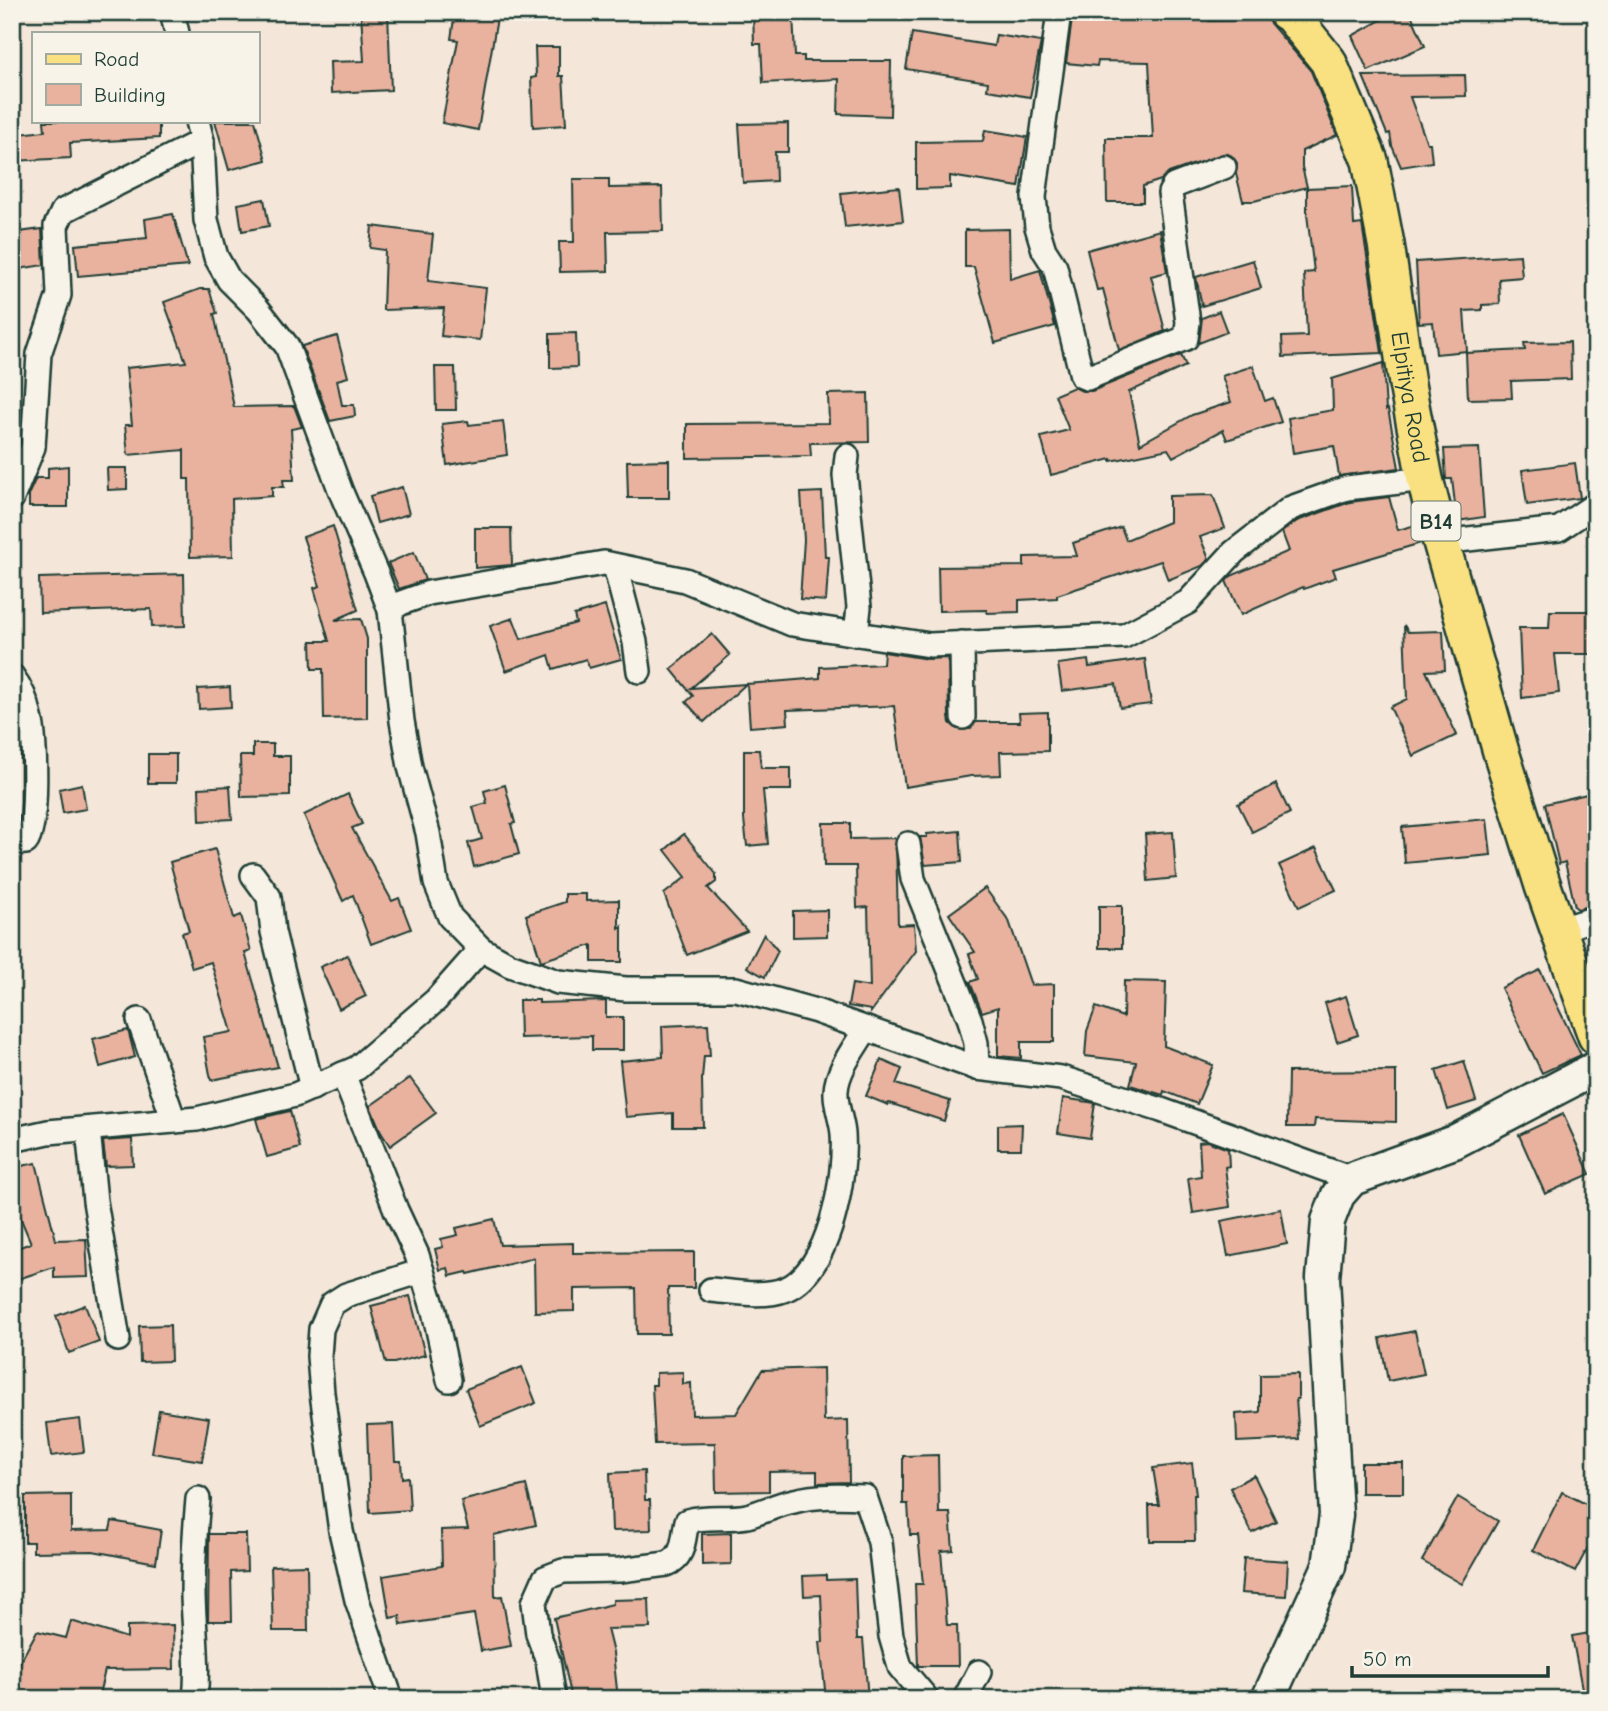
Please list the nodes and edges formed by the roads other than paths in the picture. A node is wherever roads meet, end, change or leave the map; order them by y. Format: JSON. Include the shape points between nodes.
{"nodes":[{"id":1,"x":172,"y":12,"type":"edge"},
{"id":2,"x":1059,"y":12,"type":"edge"},
{"id":3,"x":1286,"y":12,"type":"edge"},
{"id":4,"x":177,"y":32,"type":"edge"},
{"id":5,"x":199,"y":131,"type":"edge"},
{"id":6,"x":1224,"y":167,"type":"dead end"},
{"id":7,"x":847,"y":456,"type":"dead end"},
{"id":8,"x":1425,"y":479,"type":"junction"},
{"id":9,"x":12,"y":498,"type":"edge"},
{"id":10,"x":1596,"y":504,"type":"edge"},
{"id":11,"x":1441,"y":542,"type":"junction"},
{"id":12,"x":615,"y":566,"type":"junction"},
{"id":13,"x":390,"y":610,"type":"junction"},
{"id":14,"x":856,"y":634,"type":"junction"},
{"id":15,"x":962,"y":643,"type":"junction"},
{"id":16,"x":639,"y":671,"type":"dead end"},
{"id":17,"x":12,"y":676,"type":"edge"},
{"id":18,"x":963,"y":717,"type":"dead end"},
{"id":19,"x":12,"y":844,"type":"edge"},
{"id":20,"x":908,"y":845,"type":"dead end"},
{"id":21,"x":253,"y":874,"type":"dead end"},
{"id":22,"x":1596,"y":918,"type":"edge"},
{"id":23,"x":1559,"y":930,"type":"junction"},
{"id":24,"x":481,"y":949,"type":"junction"},
{"id":25,"x":139,"y":1020,"type":"dead end"},
{"id":26,"x":866,"y":1028,"type":"junction"},
{"id":27,"x":1596,"y":1036,"type":"edge"},
{"id":28,"x":977,"y":1068,"type":"junction"},
{"id":29,"x":1596,"y":1068,"type":"edge"},
{"id":30,"x":343,"y":1074,"type":"junction"},
{"id":31,"x":312,"y":1088,"type":"junction"},
{"id":32,"x":174,"y":1121,"type":"junction"},
{"id":33,"x":88,"y":1129,"type":"junction"},
{"id":34,"x":12,"y":1140,"type":"edge"},
{"id":35,"x":1352,"y":1179,"type":"junction"},
{"id":36,"x":422,"y":1271,"type":"junction"},
{"id":37,"x":711,"y":1290,"type":"dead end"},
{"id":38,"x":118,"y":1339,"type":"dead end"},
{"id":39,"x":449,"y":1380,"type":"dead end"},
{"id":40,"x":198,"y":1499,"type":"dead end"},
{"id":41,"x":979,"y":1672,"type":"dead end"},
{"id":42,"x":195,"y":1699,"type":"edge"},
{"id":43,"x":391,"y":1699,"type":"edge"},
{"id":44,"x":554,"y":1699,"type":"edge"},
{"id":45,"x":927,"y":1699,"type":"edge"},
{"id":46,"x":965,"y":1699,"type":"edge"},
{"id":47,"x":1268,"y":1699,"type":"edge"}],
"edges":[{"from":1,"to":4,"type":"street"},
{"from":2,"to":6,"type":"street","via":[[1034,197],[1037,227],[1055,267],[1082,376],[1087,378],[1186,338],[1188,322],[1170,192],[1174,186]]},
{"from":3,"to":8,"type":"main road","name":"Elpitiya Road","number":"B14","via":[[1328,61],[1370,161]]},
{"from":5,"to":9,"type":"street","via":[[63,211],[56,226],[59,295],[39,354],[33,447]]},
{"from":5,"to":13,"type":"street","via":[[206,220],[216,257],[229,281],[287,346]]},
{"from":7,"to":14,"type":"street","via":[[859,607]]},
{"from":8,"to":11,"type":"main road","name":"Elpitiya Road","number":"B14"},
{"from":8,"to":15,"type":"street","via":[[1347,488],[1291,509],[1234,552],[1188,602],[1124,636]]},
{"from":10,"to":11,"type":"street","via":[[1559,529]]},
{"from":11,"to":23,"type":"main road","name":"Elpitiya Road","number":"B14","via":[[1501,752]]},
{"from":12,"to":13,"type":"street","via":[[604,563],[429,593]]},
{"from":12,"to":14,"type":"street","via":[[685,580],[792,624]]},
{"from":12,"to":16,"type":"street"},
{"from":13,"to":24,"type":"street","via":[[410,767],[436,883],[450,917]]},
{"from":14,"to":15,"type":"street","via":[[930,645]]},
{"from":15,"to":18,"type":"street"},
{"from":17,"to":19,"type":"street","via":[[31,718],[34,788],[30,837]]},
{"from":20,"to":28,"type":"street","via":[[913,880],[970,1020]]},
{"from":21,"to":31,"type":"street","via":[[269,897],[273,932]]},
{"from":22,"to":23,"type":"street"},
{"from":23,"to":27,"type":"main road","name":"Elpitiya Road","number":"B14"},
{"from":24,"to":26,"type":"street","via":[[558,982],[626,989],[736,989]]},
{"from":24,"to":30,"type":"street","via":[[436,1000],[357,1068]]},
{"from":25,"to":32,"type":"street"},
{"from":26,"to":28,"type":"street"},
{"from":26,"to":37,"type":"street","via":[[836,1092],[843,1133],[841,1175],[818,1255],[800,1280],[785,1289],[771,1293]]},
{"from":28,"to":35,"type":"street","via":[[1060,1077]]},
{"from":29,"to":35,"type":"street","via":[[1454,1142]]},
{"from":30,"to":31,"type":"street"},
{"from":30,"to":36,"type":"street"},
{"from":31,"to":32,"type":"street"},
{"from":32,"to":33,"type":"street"},
{"from":33,"to":34,"type":"street"},
{"from":33,"to":38,"type":"street"},
{"from":35,"to":47,"type":"street","via":[[1338,1195],[1328,1221],[1323,1278],[1336,1515],[1329,1566]]},
{"from":36,"to":39,"type":"street"},
{"from":36,"to":43,"type":"street","via":[[345,1295],[332,1304],[321,1329],[319,1356],[341,1531],[357,1600]]},
{"from":40,"to":42,"type":"street","via":[[193,1598]]},
{"from":41,"to":46,"type":"street"},
{"from":44,"to":45,"type":"street","via":[[534,1603],[545,1578],[563,1571],[667,1564],[682,1550],[687,1521],[748,1516],[796,1500],[846,1496],[865,1497],[880,1542],[891,1636],[900,1667]]}]}
